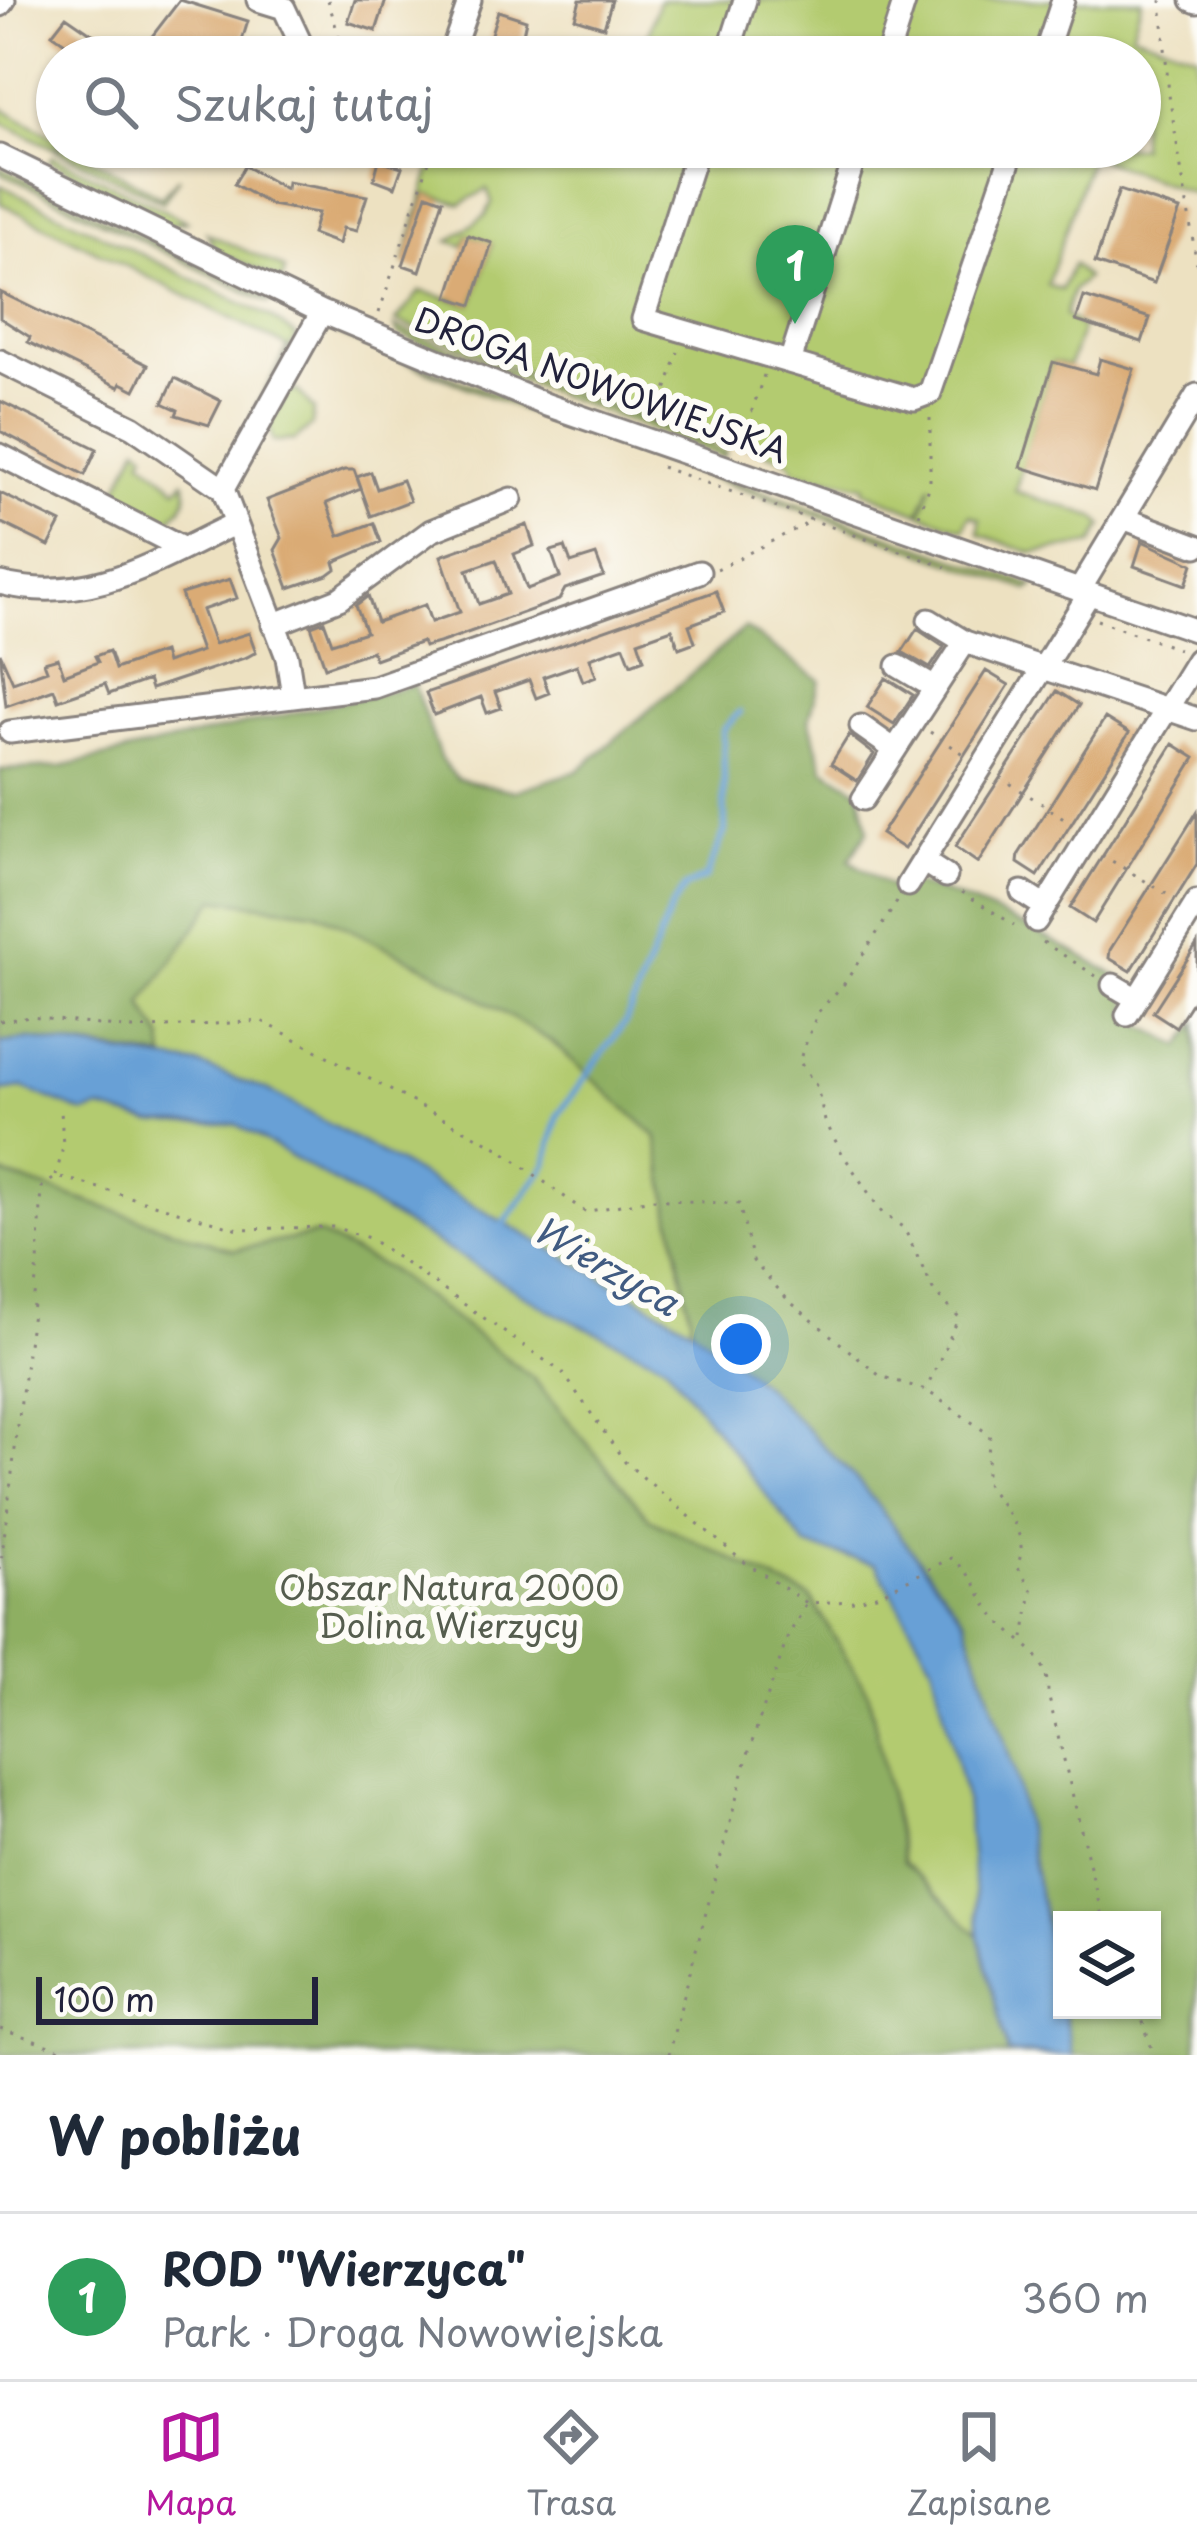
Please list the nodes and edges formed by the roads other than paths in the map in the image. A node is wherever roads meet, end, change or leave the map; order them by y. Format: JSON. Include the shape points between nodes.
{"nodes":[{"id":1,"x":258,"y":0,"type":"edge"},
{"id":2,"x":307,"y":0,"type":"edge"},
{"id":3,"x":470,"y":0,"type":"edge"},
{"id":4,"x":745,"y":0,"type":"edge"},
{"id":5,"x":905,"y":0,"type":"edge"},
{"id":6,"x":1064,"y":0,"type":"edge"},
{"id":7,"x":284,"y":8,"type":"junction"},
{"id":8,"x":297,"y":36,"type":"edge"},
{"id":9,"x":457,"y":36,"type":"edge"},
{"id":10,"x":734,"y":36,"type":"edge"},
{"id":11,"x":894,"y":36,"type":"edge"},
{"id":12,"x":1051,"y":36,"type":"edge"},
{"id":13,"x":0,"y":156,"type":"edge"},
{"id":14,"x":691,"y":168,"type":"edge"},
{"id":15,"x":850,"y":168,"type":"edge"},
{"id":16,"x":1007,"y":168,"type":"edge"},
{"id":17,"x":322,"y":312,"type":"junction"},
{"id":18,"x":780,"y":359,"type":"junction"},
{"id":19,"x":0,"y":361,"type":"edge"},
{"id":20,"x":1197,"y":395,"type":"edge"},
{"id":21,"x":0,"y":455,"type":"edge"},
{"id":22,"x":223,"y":489,"type":"junction"},
{"id":23,"x":511,"y":499,"type":"dead end"},
{"id":24,"x":1124,"y":518,"type":"junction"},
{"id":25,"x":234,"y":524,"type":"junction"},
{"id":26,"x":1197,"y":546,"type":"edge"},
{"id":27,"x":182,"y":548,"type":"junction"},
{"id":28,"x":699,"y":572,"type":"road end"},
{"id":29,"x":0,"y":583,"type":"edge"},
{"id":30,"x":1084,"y":592,"type":"junction"},
{"id":31,"x":929,"y":620,"type":"dead end"},
{"id":32,"x":273,"y":625,"type":"junction"},
{"id":33,"x":1197,"y":632,"type":"edge"},
{"id":34,"x":965,"y":641,"type":"junction"},
{"id":35,"x":1197,"y":660,"type":"edge"},
{"id":36,"x":898,"y":666,"type":"dead end"},
{"id":37,"x":1046,"y":666,"type":"junction"},
{"id":38,"x":935,"y":688,"type":"junction"},
{"id":39,"x":292,"y":695,"type":"junction"},
{"id":40,"x":1168,"y":709,"type":"junction"},
{"id":41,"x":1197,"y":719,"type":"edge"},
{"id":42,"x":861,"y":726,"type":"dead end"},
{"id":43,"x":10,"y":732,"type":"dead end"},
{"id":44,"x":895,"y":750,"type":"junction"},
{"id":45,"x":863,"y":799,"type":"dead end"},
{"id":46,"x":923,"y":862,"type":"junction"},
{"id":47,"x":946,"y":876,"type":"dead end"},
{"id":48,"x":908,"y":885,"type":"road end"},
{"id":49,"x":1022,"y":892,"type":"dead end"},
{"id":50,"x":1195,"y":905,"type":"edge"},
{"id":51,"x":1113,"y":985,"type":"dead end"}],
"edges":[{"from":1,"to":7,"type":"street"},
{"from":2,"to":7,"type":"street"},
{"from":3,"to":9,"type":"street"},
{"from":4,"to":10,"type":"street"},
{"from":5,"to":11,"type":"street"},
{"from":6,"to":12,"type":"street"},
{"from":7,"to":8,"type":"street"},
{"from":13,"to":17,"type":"street","name":"DROGA NOWOWIEJSKA"},
{"from":14,"to":18,"type":"street","via":[[643,319]]},
{"from":15,"to":18,"type":"street"},
{"from":16,"to":18,"type":"street","via":[[930,393],[914,399]]},
{"from":17,"to":22,"type":"street"},
{"from":17,"to":30,"type":"street","name":"DROGA NOWOWIEJSKA","via":[[568,412]]},
{"from":19,"to":22,"type":"street","via":[[133,427]]},
{"from":20,"to":24,"type":"street"},
{"from":21,"to":27,"type":"street"},
{"from":22,"to":25,"type":"street"},
{"from":23,"to":32,"type":"street","via":[[431,531],[339,599]]},
{"from":24,"to":26,"type":"street"},
{"from":24,"to":30,"type":"street"},
{"from":25,"to":27,"type":"street"},
{"from":25,"to":32,"type":"street"},
{"from":27,"to":29,"type":"street","via":[[86,590],[39,593]]},
{"from":28,"to":39,"type":"street","via":[[374,687]]},
{"from":30,"to":33,"type":"street","name":"DROGA NOWOWIEJSKA"},
{"from":30,"to":37,"type":"street"},
{"from":31,"to":34,"type":"street"},
{"from":32,"to":39,"type":"street"},
{"from":34,"to":37,"type":"street"},
{"from":34,"to":38,"type":"street"},
{"from":35,"to":40,"type":"street"},
{"from":36,"to":38,"type":"street"},
{"from":37,"to":40,"type":"street"},
{"from":37,"to":46,"type":"street"},
{"from":38,"to":44,"type":"street"},
{"from":39,"to":43,"type":"street"},
{"from":40,"to":41,"type":"street"},
{"from":40,"to":49,"type":"street","via":[[1040,914]]},
{"from":42,"to":44,"type":"street"},
{"from":44,"to":45,"type":"street"},
{"from":46,"to":47,"type":"street"},
{"from":46,"to":48,"type":"street"},
{"from":50,"to":51,"type":"street","via":[[1132,1007]]}]}
